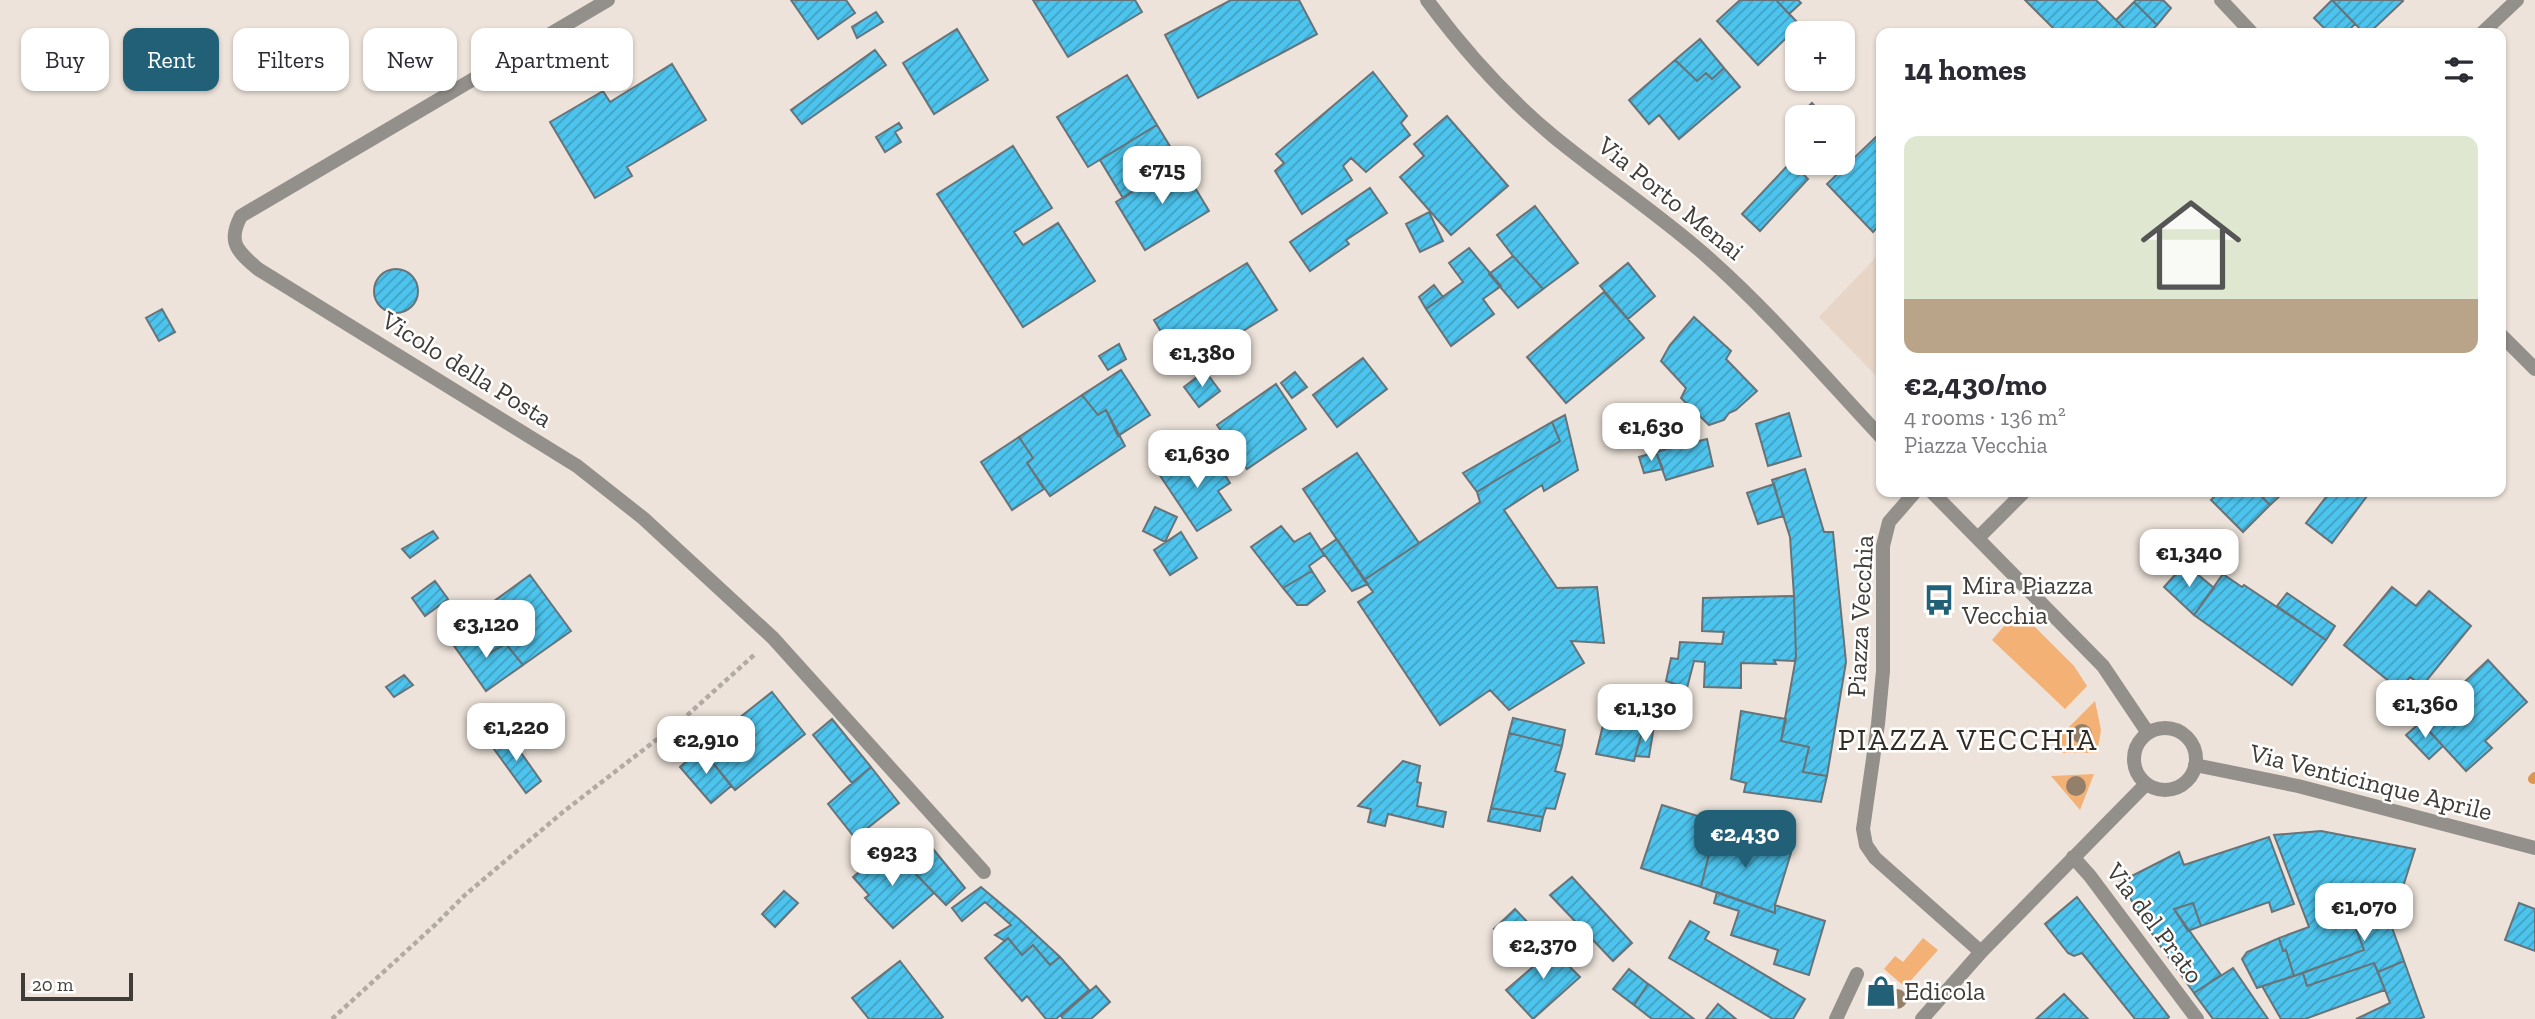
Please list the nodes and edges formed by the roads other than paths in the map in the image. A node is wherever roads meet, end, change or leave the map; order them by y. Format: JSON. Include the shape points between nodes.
{"nodes":[{"id":1,"x":608,"y":0,"type":"edge"},
{"id":2,"x":1427,"y":0,"type":"edge"},
{"id":3,"x":2221,"y":0,"type":"edge"},
{"id":4,"x":2517,"y":0,"type":"edge"},
{"id":5,"x":2247,"y":28,"type":"edge"},
{"id":6,"x":2487,"y":28,"type":"edge"},
{"id":7,"x":2506,"y":340,"type":"edge"},
{"id":8,"x":2535,"y":369,"type":"edge"},
{"id":9,"x":1876,"y":433,"type":"edge"},
{"id":10,"x":1911,"y":497,"type":"edge"},
{"id":11,"x":1938,"y":497,"type":"edge"},
{"id":12,"x":2019,"y":497,"type":"edge"},
{"id":13,"x":1978,"y":538,"type":"junction"},
{"id":14,"x":2148,"y":733,"type":"junction"},
{"id":15,"x":2195,"y":765,"type":"junction"},
{"id":16,"x":2146,"y":784,"type":"junction"},
{"id":17,"x":2535,"y":848,"type":"edge"},
{"id":18,"x":2073,"y":857,"type":"junction"},
{"id":19,"x":984,"y":872,"type":"dead end"},
{"id":20,"x":1981,"y":952,"type":"junction"},
{"id":21,"x":1857,"y":974,"type":"dead end"},
{"id":22,"x":1836,"y":1019,"type":"edge"},
{"id":23,"x":1922,"y":1019,"type":"edge"},
{"id":24,"x":2197,"y":1019,"type":"edge"}],
"edges":[{"from":1,"to":19,"type":"street","name":"Vicolo della Posta","via":[[242,216],[233,230],[235,246],[258,269],[577,466],[643,518],[773,638]]},
{"from":2,"to":9,"type":"street","name":"Via Porto Menai","via":[[1503,90],[1744,290]]},
{"from":3,"to":5,"type":"street"},
{"from":4,"to":6,"type":"street"},
{"from":7,"to":8,"type":"street"},
{"from":10,"to":20,"type":"street","name":"Piazza Vecchia","via":[[1889,522],[1883,546],[1883,671],[1863,829],[1875,858]]},
{"from":11,"to":13,"type":"street"},
{"from":12,"to":13,"type":"street"},
{"from":13,"to":14,"type":"street","via":[[2103,666]]},
{"from":14,"to":15,"type":"street","via":[[2168,728],[2184,734],[2194,748]]},
{"from":14,"to":16,"type":"street","via":[[2134,757],[2135,769]]},
{"from":15,"to":16,"type":"street","via":[[2176,788],[2164,790]]},
{"from":15,"to":17,"type":"street","name":"Via Venticinque Aprile","via":[[2298,786]]},
{"from":16,"to":18,"type":"street"},
{"from":18,"to":20,"type":"street"},
{"from":18,"to":24,"type":"street","name":"Via del Prato"},
{"from":20,"to":23,"type":"street"},
{"from":21,"to":22,"type":"street"}]}
